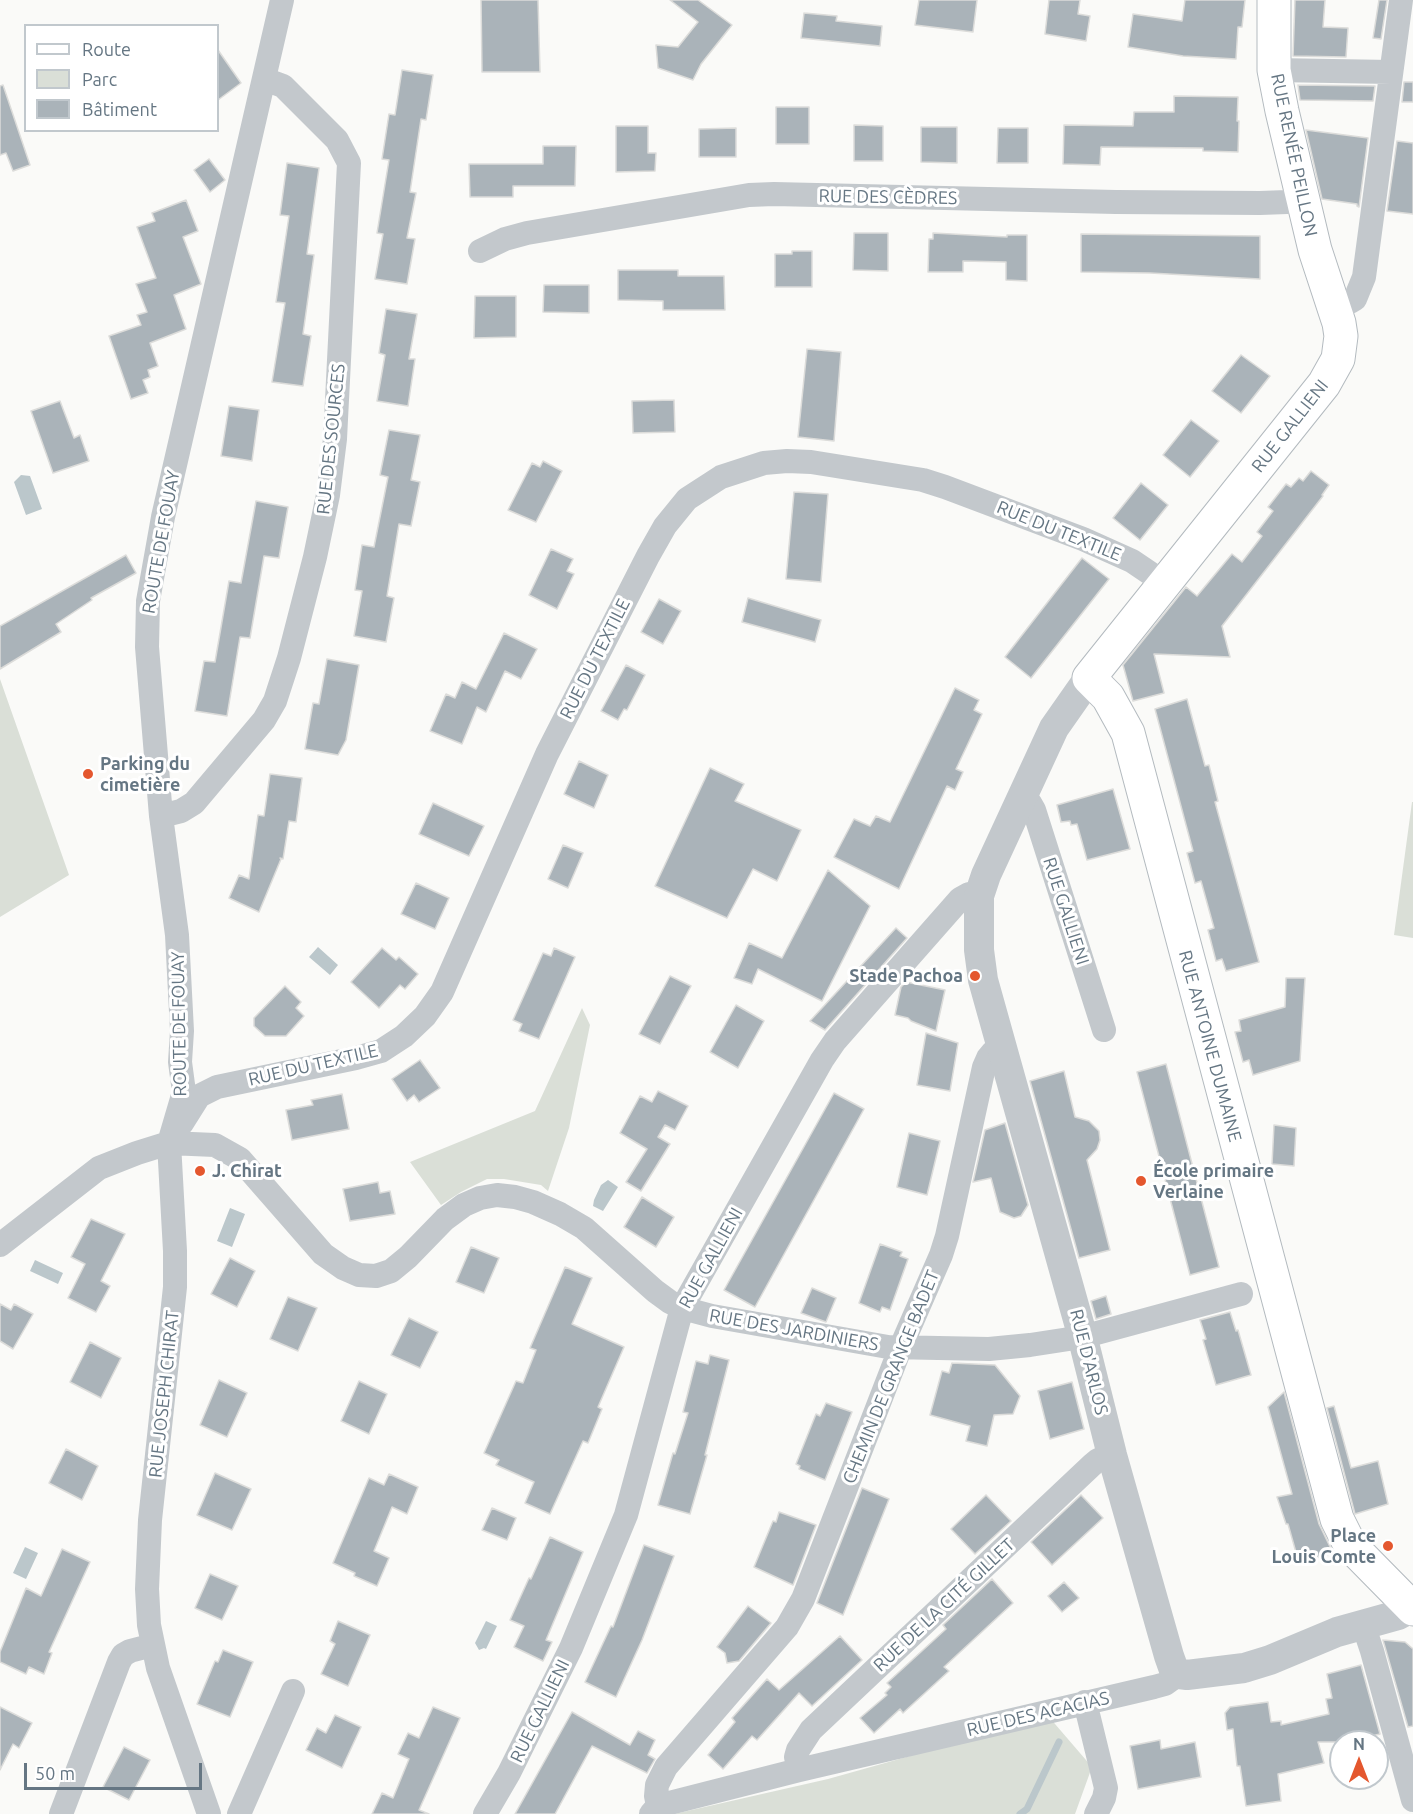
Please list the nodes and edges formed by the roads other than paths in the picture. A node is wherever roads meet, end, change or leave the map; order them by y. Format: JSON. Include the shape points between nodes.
{"nodes":[{"id":1,"x":282,"y":0,"type":"edge"},
{"id":2,"x":1274,"y":0,"type":"edge"},
{"id":3,"x":1401,"y":0,"type":"edge"},
{"id":4,"x":1274,"y":70,"type":"junction"},
{"id":5,"x":1391,"y":72,"type":"junction"},
{"id":6,"x":264,"y":79,"type":"junction"},
{"id":7,"x":1302,"y":198,"type":"junction"},
{"id":8,"x":480,"y":251,"type":"dead end"},
{"id":9,"x":1335,"y":307,"type":"junction"},
{"id":10,"x":1166,"y":584,"type":"junction"},
{"id":11,"x":1089,"y":678,"type":"junction"},
{"id":12,"x":1021,"y":798,"type":"junction"},
{"id":13,"x":161,"y":816,"type":"junction"},
{"id":14,"x":979,"y":896,"type":"junction"},
{"id":15,"x":1104,"y":1030,"type":"dead end"},
{"id":16,"x":1002,"y":1048,"type":"junction"},
{"id":17,"x":169,"y":1143,"type":"junction"},
{"id":18,"x":0,"y":1245,"type":"edge"},
{"id":19,"x":1241,"y":1294,"type":"dead end"},
{"id":20,"x":682,"y":1308,"type":"junction"},
{"id":21,"x":1082,"y":1337,"type":"junction"},
{"id":22,"x":900,"y":1348,"type":"junction"},
{"id":23,"x":1112,"y":1455,"type":"junction"},
{"id":24,"x":1412,"y":1609,"type":"edge"},
{"id":25,"x":1363,"y":1624,"type":"junction"},
{"id":26,"x":153,"y":1645,"type":"junction"},
{"id":27,"x":1179,"y":1674,"type":"junction"},
{"id":28,"x":293,"y":1691,"type":"dead end"},
{"id":29,"x":1085,"y":1702,"type":"junction"},
{"id":30,"x":800,"y":1770,"type":"junction"},
{"id":31,"x":1413,"y":1800,"type":"edge"},
{"id":32,"x":654,"y":1810,"type":"edge"},
{"id":33,"x":61,"y":1814,"type":"edge"},
{"id":34,"x":209,"y":1814,"type":"edge"},
{"id":35,"x":239,"y":1814,"type":"edge"},
{"id":36,"x":485,"y":1814,"type":"edge"},
{"id":37,"x":1096,"y":1814,"type":"edge"}],
"edges":[{"from":1,"to":6,"type":"street","name":"ROUTE DE FOUAY"},
{"from":2,"to":4,"type":"main road","name":"RUE RENÉE PEILLON"},
{"from":3,"to":5,"type":"street"},
{"from":4,"to":5,"type":"street"},
{"from":4,"to":7,"type":"main road","name":"RUE RENÉE PEILLON"},
{"from":5,"to":9,"type":"street","via":[[1364,277],[1355,299]]},
{"from":6,"to":13,"type":"street","name":"ROUTE DE FOUAY","via":[[169,487],[148,601],[147,647]]},
{"from":6,"to":13,"type":"street","name":"RUE DES SOURCES","via":[[283,86],[337,140],[349,163],[335,439],[328,495],[289,658],[275,700],[264,720],[194,803]]},
{"from":7,"to":8,"type":"street","name":"RUE DES CÈDRES","via":[[1238,203],[749,195],[527,234]]},
{"from":7,"to":9,"type":"main road","name":"RUE RENÉE PEILLON"},
{"from":9,"to":10,"type":"main road","name":"RUE GALLIENI","via":[[1341,336],[1332,371]]},
{"from":10,"to":11,"type":"main road","name":"RUE GALLIENI"},
{"from":10,"to":17,"type":"street","name":"RUE DU TEXTILE","via":[[1132,561],[1083,539],[923,480],[811,462],[764,464],[721,477],[687,499],[648,556],[547,754],[442,992],[425,1016],[381,1051],[217,1087],[200,1096]]},
{"from":11,"to":12,"type":"street","name":"RUE GALLIENI","via":[[1054,728]]},
{"from":11,"to":24,"type":"main road","name":"RUE ANTOINE DUMAINE","via":[[1108,697],[1128,733],[1337,1519],[1350,1545]]},
{"from":12,"to":14,"type":"street","name":"RUE GALLIENI"},
{"from":12,"to":15,"type":"street","name":"RUE GALLIENI","via":[[1034,810]]},
{"from":13,"to":17,"type":"street","name":"ROUTE DE FOUAY","via":[[177,934],[184,1092]]},
{"from":14,"to":16,"type":"street","via":[[983,980]]},
{"from":14,"to":20,"type":"street","name":"RUE GALLIENI","via":[[969,894],[960,899],[835,1041]]},
{"from":16,"to":21,"type":"street","name":"RUE D'ARLOS"},
{"from":16,"to":22,"type":"street","name":"CHEMIN DE GRANGE BADET","via":[[993,1052],[984,1067],[941,1255]]},
{"from":17,"to":18,"type":"street","via":[[99,1168]]},
{"from":17,"to":20,"type":"street","name":"RUE DES JARDINIERS","via":[[215,1146],[240,1159],[323,1254],[359,1275],[376,1276],[391,1271],[464,1205],[488,1197],[515,1197],[584,1228],[655,1291]]},
{"from":17,"to":26,"type":"street","name":"RUE JOSEPH CHIRAT","via":[[176,1287],[148,1548],[147,1589]]},
{"from":19,"to":21,"type":"street","name":"RUE DES JARDINIERS"},
{"from":20,"to":22,"type":"street","name":"RUE DES JARDINIERS","via":[[712,1317]]},
{"from":20,"to":36,"type":"street","name":"RUE GALLIENI","via":[[627,1515],[561,1668],[510,1773]]},
{"from":21,"to":22,"type":"street","name":"RUE DES JARDINIERS","via":[[989,1349]]},
{"from":21,"to":23,"type":"street","name":"RUE D'ARLOS"},
{"from":22,"to":32,"type":"street","name":"CHEMIN DE GRANGE BADET","via":[[802,1599],[787,1627],[666,1767],[657,1785]]},
{"from":23,"to":27,"type":"street","name":"RUE D'ARLOS","via":[[1169,1656]]},
{"from":23,"to":30,"type":"street","name":"RUE DE LA CITÉ GILLET","via":[[1092,1465],[811,1730],[796,1757]]},
{"from":24,"to":25,"type":"street","name":"RUE DES ACACIAS"},
{"from":25,"to":27,"type":"street","name":"RUE DES ACACIAS","via":[[1244,1668]]},
{"from":25,"to":31,"type":"street"},
{"from":26,"to":33,"type":"street","via":[[130,1651],[119,1662]]},
{"from":26,"to":34,"type":"street","name":"RUE JOSEPH CHIRAT"},
{"from":27,"to":29,"type":"street","name":"RUE DES ACACIAS","via":[[1165,1684]]},
{"from":28,"to":35,"type":"street"},
{"from":29,"to":30,"type":"street","name":"RUE DES ACACIAS"},
{"from":29,"to":37,"type":"street","via":[[1106,1788]]},
{"from":30,"to":32,"type":"street","name":"RUE DES ACACIAS"}]}
